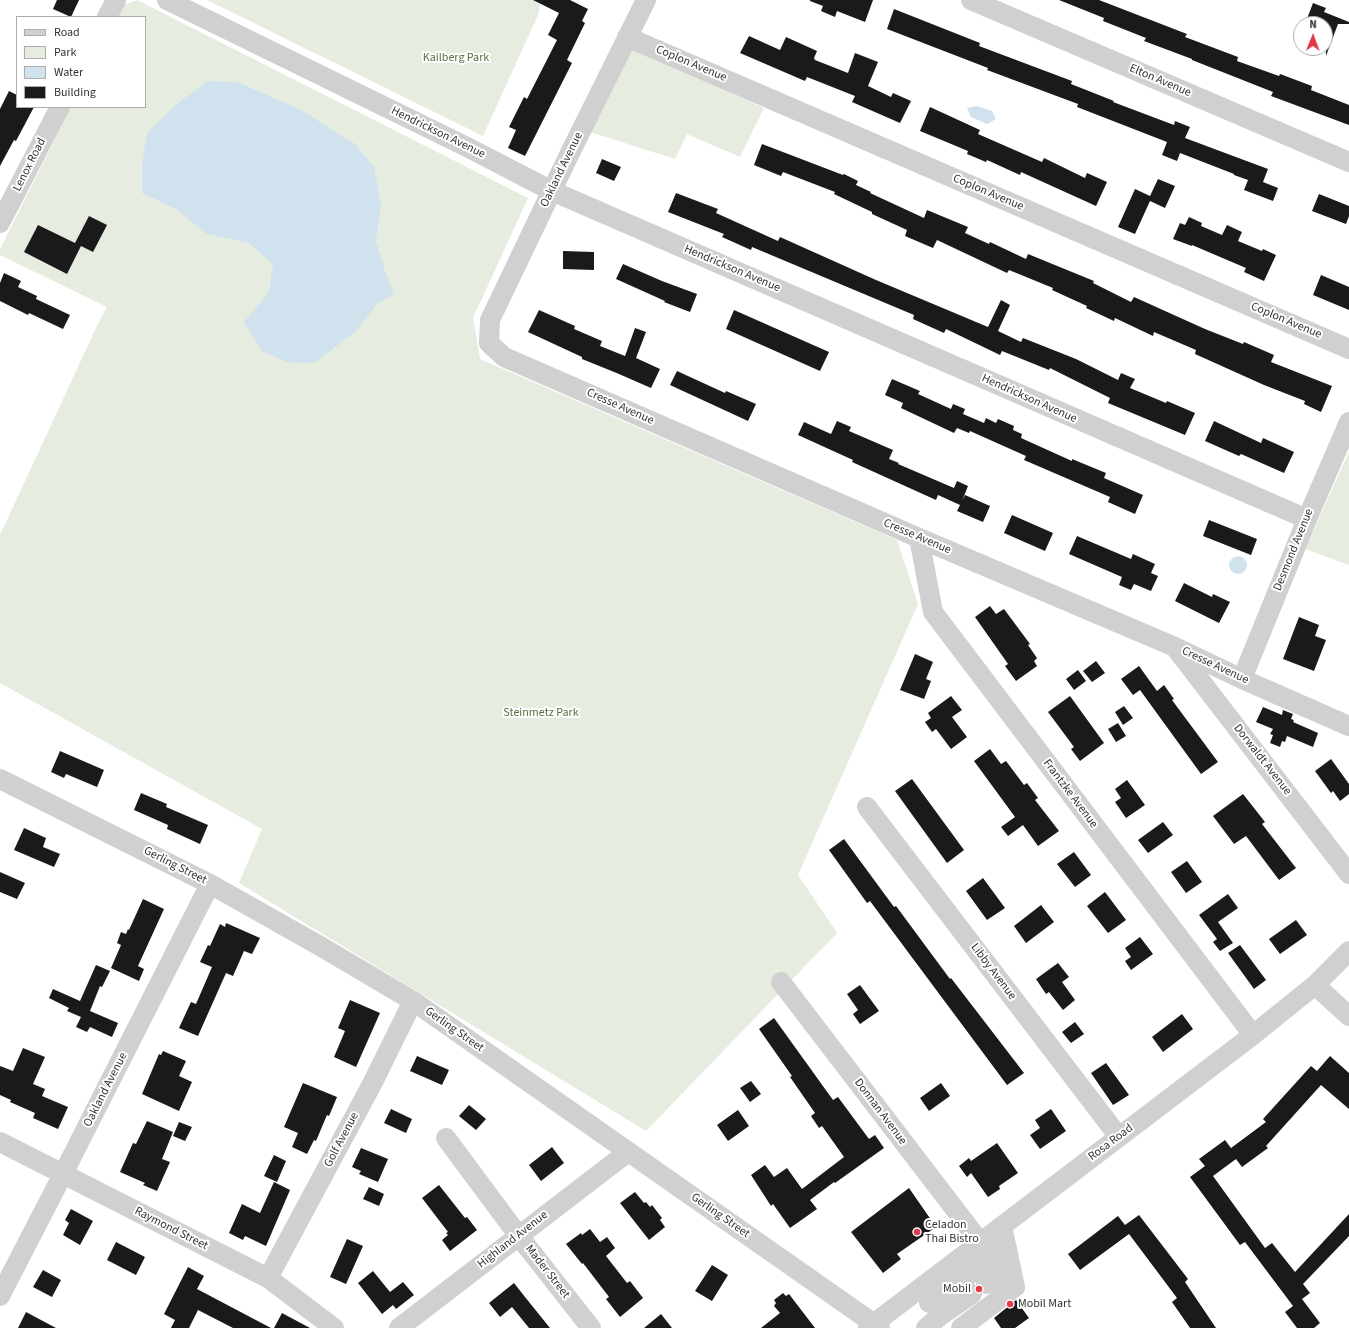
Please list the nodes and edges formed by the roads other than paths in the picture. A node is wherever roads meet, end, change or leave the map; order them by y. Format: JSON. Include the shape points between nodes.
{"nodes":[{"id":1,"x":116,"y":0,"type":"edge"},
{"id":2,"x":167,"y":0,"type":"edge"},
{"id":3,"x":646,"y":0,"type":"edge"},
{"id":4,"x":971,"y":0,"type":"edge"},
{"id":5,"x":108,"y":16,"type":"edge"},
{"id":6,"x":627,"y":37,"type":"junction"},
{"id":7,"x":59,"y":108,"type":"edge"},
{"id":8,"x":1349,"y":162,"type":"edge"},
{"id":9,"x":552,"y":191,"type":"junction"},
{"id":10,"x":0,"y":223,"type":"edge"},
{"id":11,"x":489,"y":343,"type":"joint"},
{"id":12,"x":1349,"y":349,"type":"edge"},
{"id":13,"x":1349,"y":422,"type":"edge"},
{"id":14,"x":1307,"y":519,"type":"junction"},
{"id":15,"x":920,"y":538,"type":"junction"},
{"id":16,"x":1175,"y":647,"type":"junction"},
{"id":17,"x":1242,"y":679,"type":"junction"},
{"id":18,"x":1349,"y":726,"type":"edge"},
{"id":19,"x":0,"y":779,"type":"edge"},
{"id":20,"x":867,"y":807,"type":"dead end"},
{"id":21,"x":1349,"y":874,"type":"edge"},
{"id":22,"x":210,"y":884,"type":"junction"},
{"id":23,"x":1349,"y":950,"type":"edge"},
{"id":24,"x":781,"y":982,"type":"dead end"},
{"id":25,"x":1315,"y":985,"type":"junction"},
{"id":26,"x":413,"y":1001,"type":"junction"},
{"id":27,"x":1349,"y":1016,"type":"edge"},
{"id":28,"x":1253,"y":1035,"type":"junction"},
{"id":29,"x":1119,"y":1137,"type":"junction"},
{"id":30,"x":446,"y":1138,"type":"dead end"},
{"id":31,"x":0,"y":1142,"type":"edge"},
{"id":32,"x":628,"y":1152,"type":"junction"},
{"id":33,"x":63,"y":1174,"type":"junction"},
{"id":34,"x":1002,"y":1226,"type":"junction"},
{"id":35,"x":518,"y":1236,"type":"junction"},
{"id":36,"x":977,"y":1244,"type":"junction"},
{"id":37,"x":1009,"y":1258,"type":"junction"},
{"id":38,"x":988,"y":1262,"type":"junction"},
{"id":39,"x":268,"y":1278,"type":"junction"},
{"id":40,"x":945,"y":1280,"type":"junction"},
{"id":41,"x":0,"y":1296,"type":"edge"},
{"id":42,"x":933,"y":1313,"type":"edge"},
{"id":43,"x":874,"y":1327,"type":"edge"},
{"id":44,"x":334,"y":1328,"type":"edge"},
{"id":45,"x":399,"y":1328,"type":"edge"},
{"id":46,"x":591,"y":1328,"type":"edge"},
{"id":47,"x":961,"y":1328,"type":"edge"}],
"edges":[{"from":1,"to":5,"type":"street"},
{"from":2,"to":9,"type":"street","name":"Hendrickson Avenue"},
{"from":3,"to":6,"type":"street","name":"Oakland Avenue"},
{"from":4,"to":8,"type":"street","name":"Elton Avenue"},
{"from":6,"to":9,"type":"street","name":"Oakland Avenue"},
{"from":6,"to":12,"type":"street","name":"Coplon Avenue"},
{"from":7,"to":10,"type":"street","name":"Lenox Road"},
{"from":9,"to":11,"type":"street","name":"Oakland Avenue","via":[[490,320]]},
{"from":9,"to":14,"type":"street","name":"Hendrickson Avenue"},
{"from":11,"to":15,"type":"street","name":"Cresse Avenue","via":[[504,357]]},
{"from":13,"to":14,"type":"street","name":"Desmond Avenue"},
{"from":14,"to":17,"type":"street","name":"Desmond Avenue"},
{"from":15,"to":16,"type":"street","name":"Cresse Avenue"},
{"from":15,"to":28,"type":"street","name":"Frantzke Avenue","via":[[933,612]]},
{"from":16,"to":17,"type":"street","name":"Cresse Avenue"},
{"from":16,"to":21,"type":"street","name":"Dorwaldt Avenue"},
{"from":17,"to":18,"type":"street","name":"Cresse Avenue"},
{"from":19,"to":22,"type":"street","name":"Gerling Street"},
{"from":20,"to":29,"type":"street","name":"Libby Avenue"},
{"from":22,"to":26,"type":"street","name":"Gerling Street"},
{"from":22,"to":33,"type":"street","name":"Oakland Avenue"},
{"from":23,"to":25,"type":"street","name":"Rosa Road"},
{"from":24,"to":36,"type":"street","name":"Donnan Avenue"},
{"from":25,"to":27,"type":"street"},
{"from":25,"to":28,"type":"street","name":"Rosa Road"},
{"from":26,"to":32,"type":"street","name":"Gerling Street"},
{"from":26,"to":39,"type":"street","name":"Golf Avenue","via":[[372,1084]]},
{"from":28,"to":29,"type":"street","name":"Rosa Road"},
{"from":29,"to":34,"type":"street","name":"Rosa Road"},
{"from":30,"to":35,"type":"street","name":"Mader Street"},
{"from":31,"to":33,"type":"street","name":"Raymond Street"},
{"from":32,"to":35,"type":"street","name":"Highland Avenue"},
{"from":32,"to":43,"type":"street","name":"Gerling Street"},
{"from":33,"to":39,"type":"street","name":"Raymond Street"},
{"from":33,"to":41,"type":"street","name":"Oakland Avenue"},
{"from":34,"to":36,"type":"street","name":"Rosa Road"},
{"from":34,"to":37,"type":"street"},
{"from":35,"to":45,"type":"street","name":"Highland Avenue"},
{"from":35,"to":46,"type":"street","name":"Mader Street"},
{"from":36,"to":38,"type":"street","name":"Donnan Avenue"},
{"from":36,"to":40,"type":"street","name":"Rosa Road"},
{"from":37,"to":38,"type":"street"},
{"from":37,"to":42,"type":"street","via":[[979,1289]]},
{"from":37,"to":47,"type":"street","via":[[1015,1287]]},
{"from":38,"to":40,"type":"street"},
{"from":39,"to":44,"type":"street","name":"Raymond Street"},
{"from":40,"to":42,"type":"street","name":"Rosa Road"},
{"from":42,"to":43,"type":"street","name":"Rosa Road"}]}
